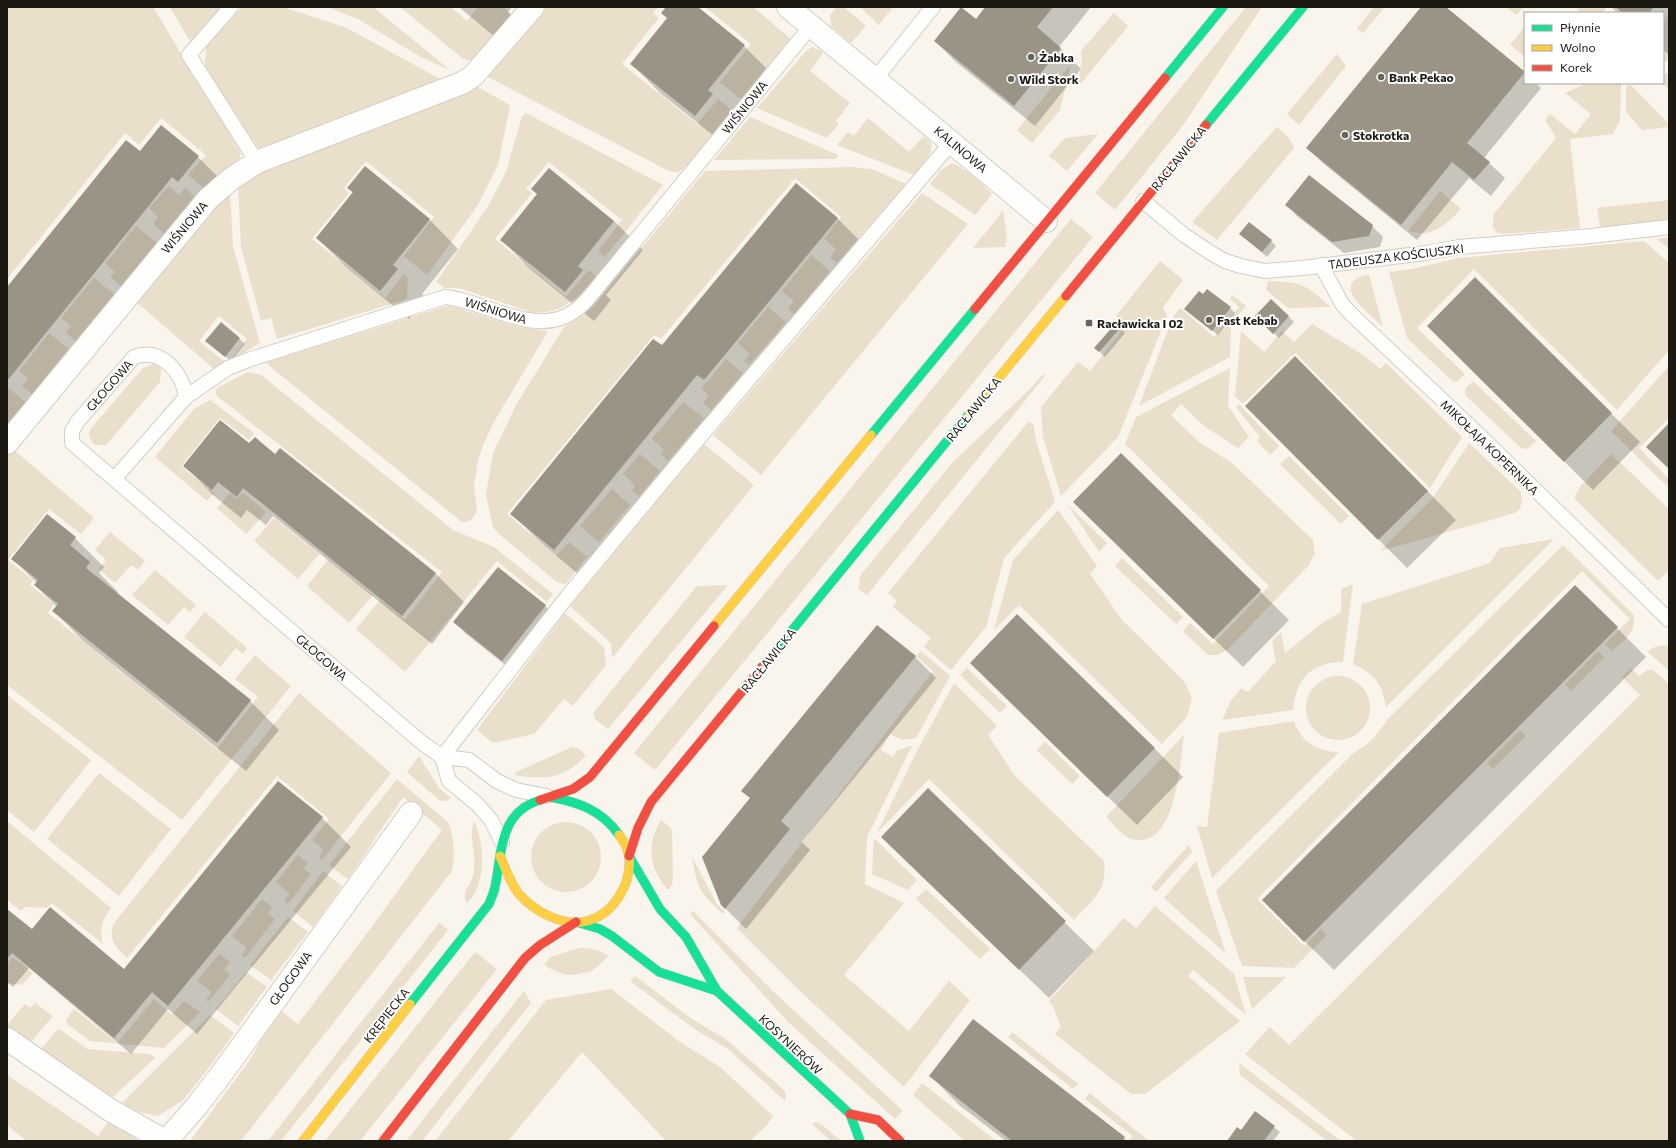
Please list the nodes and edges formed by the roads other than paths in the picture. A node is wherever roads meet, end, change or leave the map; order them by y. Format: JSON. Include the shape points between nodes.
{"nodes":[{"id":1,"x":230,"y":7,"type":"edge"},
{"id":2,"x":533,"y":7,"type":"edge"},
{"id":3,"x":788,"y":7,"type":"edge"},
{"id":4,"x":934,"y":7,"type":"edge"},
{"id":5,"x":1223,"y":7,"type":"edge"},
{"id":6,"x":1302,"y":7,"type":"edge"},
{"id":7,"x":811,"y":26,"type":"junction"},
{"id":8,"x":875,"y":79,"type":"junction"},
{"id":9,"x":952,"y":142,"type":"junction"},
{"id":10,"x":257,"y":162,"type":"junction"},
{"id":11,"x":1144,"y":201,"type":"junction"},
{"id":12,"x":1046,"y":221,"type":"junction"},
{"id":13,"x":1669,"y":227,"type":"edge"},
{"id":14,"x":1321,"y":265,"type":"junction"},
{"id":15,"x":186,"y":397,"type":"junction"},
{"id":16,"x":7,"y":443,"type":"edge"},
{"id":17,"x":115,"y":478,"type":"junction"},
{"id":18,"x":1669,"y":620,"type":"edge"},
{"id":19,"x":442,"y":757,"type":"junction"},
{"id":20,"x":549,"y":797,"type":"junction"},
{"id":21,"x":411,"y":812,"type":"dead end"},
{"id":22,"x":501,"y":849,"type":"junction"},
{"id":23,"x":629,"y":856,"type":"junction"},
{"id":24,"x":576,"y":922,"type":"junction"},
{"id":25,"x":716,"y":991,"type":"junction"},
{"id":26,"x":7,"y":1039,"type":"edge"},
{"id":27,"x":850,"y":1114,"type":"junction"},
{"id":28,"x":165,"y":1141,"type":"edge"},
{"id":29,"x":303,"y":1141,"type":"edge"},
{"id":30,"x":383,"y":1141,"type":"edge"},
{"id":31,"x":860,"y":1141,"type":"edge"},
{"id":32,"x":900,"y":1141,"type":"edge"}],
"edges":[{"from":1,"to":10,"type":"lane","via":[[189,56]]},
{"from":2,"to":10,"type":"street","name":"WIŚNIOWA","via":[[473,76],[462,83]]},
{"from":3,"to":7,"type":"street","name":"KALINOWA"},
{"from":4,"to":8,"type":"lane"},
{"from":5,"to":12,"type":"street"},
{"from":6,"to":11,"type":"street","name":"RACŁAWICKA"},
{"from":7,"to":8,"type":"street","name":"KALINOWA"},
{"from":7,"to":15,"type":"lane","name":"WIŚNIOWA","via":[[609,274],[575,311],[561,318],[534,321],[465,300],[445,297],[248,360],[228,368]]},
{"from":8,"to":9,"type":"street","name":"KALINOWA"},
{"from":9,"to":12,"type":"street","name":"KALINOWA"},
{"from":9,"to":19,"type":"lane","via":[[704,432],[568,597]]},
{"from":10,"to":16,"type":"street","name":"WIŚNIOWA","via":[[231,178],[208,199]]},
{"from":11,"to":14,"type":"lane","name":"TADEUSZA KOŚCIUSZKI","via":[[1184,235],[1225,261],[1265,271]]},
{"from":11,"to":23,"type":"street","name":"RACŁAWICKA","via":[[651,802],[635,833]]},
{"from":12,"to":20,"type":"street","via":[[590,777],[573,789]]},
{"from":13,"to":14,"type":"lane","name":"TADEUSZA KOŚCIUSZKI","via":[[1459,247]]},
{"from":14,"to":18,"type":"lane","name":"MIKOŁAJA KOPERNIKA","via":[[1349,312]]},
{"from":15,"to":17,"type":"lane"},
{"from":15,"to":17,"type":"lane","name":"GŁOGOWA","via":[[184,387],[174,369],[155,356],[141,354],[134,357],[78,421],[72,432],[72,443]]},
{"from":17,"to":19,"type":"lane","name":"GŁOGOWA","via":[[421,742]]},
{"from":19,"to":20,"type":"lane","name":"GŁOGOWA","via":[[469,760],[497,781],[516,790]]},
{"from":19,"to":22,"type":"lane","via":[[449,781],[477,804],[491,820]]},
{"from":20,"to":22,"type":"street","via":[[535,801],[513,817]]},
{"from":20,"to":23,"type":"street","via":[[569,800],[598,812],[623,840]]},
{"from":21,"to":28,"type":"street","name":"GŁOGOWA","via":[[220,1076]]},
{"from":22,"to":24,"type":"street","via":[[513,886],[533,907],[542,913]]},
{"from":22,"to":29,"type":"street","name":"KRĘPIECKA","via":[[495,888],[488,904]]},
{"from":23,"to":24,"type":"street","via":[[629,875],[622,892],[611,907],[595,918]]},
{"from":23,"to":25,"type":"street","name":"KOSYNIERÓW","via":[[660,909],[686,937]]},
{"from":24,"to":25,"type":"street","name":"KOSYNIERÓW","via":[[600,929],[612,936],[659,972]]},
{"from":24,"to":30,"type":"street","via":[[540,945],[516,970]]},
{"from":25,"to":27,"type":"street","name":"KOSYNIERÓW"},
{"from":26,"to":28,"type":"street","name":"GŁOGOWA","via":[[110,1110]]},
{"from":27,"to":31,"type":"street","name":"KOSYNIERÓW"},
{"from":27,"to":32,"type":"street","via":[[878,1120]]}]}
